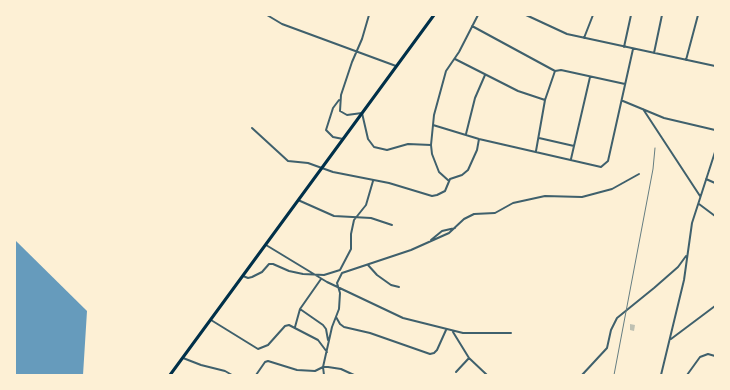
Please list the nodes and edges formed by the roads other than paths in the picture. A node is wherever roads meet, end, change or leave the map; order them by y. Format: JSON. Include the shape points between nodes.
{"nodes":[{"id":1,"x":267,"y":15,"type":"edge"},
{"id":2,"x":369,"y":15,"type":"edge"},
{"id":3,"x":434,"y":15,"type":"edge"},
{"id":4,"x":478,"y":15,"type":"edge"},
{"id":5,"x":526,"y":15,"type":"edge"},
{"id":6,"x":593,"y":15,"type":"edge"},
{"id":7,"x":631,"y":15,"type":"edge"},
{"id":8,"x":662,"y":15,"type":"edge"},
{"id":9,"x":698,"y":15,"type":"edge"},
{"id":10,"x":472,"y":26,"type":"junction"},
{"id":11,"x":584,"y":38,"type":"junction"},
{"id":12,"x":624,"y":47,"type":"junction"},
{"id":13,"x":633,"y":49,"type":"junction"},
{"id":14,"x":358,"y":51,"type":"junction"},
{"id":15,"x":654,"y":53,"type":"junction"},
{"id":16,"x":455,"y":59,"type":"junction"},
{"id":17,"x":686,"y":60,"type":"junction"},
{"id":18,"x":397,"y":66,"type":"junction"},
{"id":19,"x":715,"y":66,"type":"edge"},
{"id":20,"x":555,"y":71,"type":"junction"},
{"id":21,"x":485,"y":75,"type":"junction"},
{"id":22,"x":590,"y":77,"type":"junction"},
{"id":23,"x":625,"y":84,"type":"junction"},
{"id":24,"x":340,"y":99,"type":"junction"},
{"id":25,"x":545,"y":100,"type":"junction"},
{"id":26,"x":623,"y":101,"type":"junction"},
{"id":27,"x":643,"y":109,"type":"junction"},
{"id":28,"x":362,"y":113,"type":"junction"},
{"id":29,"x":433,"y":125,"type":"junction"},
{"id":30,"x":252,"y":128,"type":"dead end"},
{"id":31,"x":715,"y":130,"type":"edge"},
{"id":32,"x":466,"y":134,"type":"junction"},
{"id":33,"x":479,"y":138,"type":"junction"},
{"id":34,"x":538,"y":138,"type":"junction"},
{"id":35,"x":343,"y":139,"type":"junction"},
{"id":36,"x":431,"y":145,"type":"junction"},
{"id":37,"x":574,"y":146,"type":"junction"},
{"id":38,"x":536,"y":151,"type":"junction"},
{"id":39,"x":715,"y":152,"type":"edge"},
{"id":40,"x":570,"y":159,"type":"junction"},
{"id":41,"x":322,"y":168,"type":"junction"},
{"id":42,"x":639,"y":174,"type":"dead end"},
{"id":43,"x":706,"y":179,"type":"junction"},
{"id":44,"x":373,"y":181,"type":"junction"},
{"id":45,"x":449,"y":181,"type":"junction"},
{"id":46,"x":715,"y":182,"type":"edge"},
{"id":47,"x":700,"y":196,"type":"junction"},
{"id":48,"x":298,"y":200,"type":"junction"},
{"id":49,"x":699,"y":204,"type":"junction"},
{"id":50,"x":715,"y":216,"type":"edge"},
{"id":51,"x":355,"y":217,"type":"junction"},
{"id":52,"x":392,"y":225,"type":"dead end"},
{"id":53,"x":266,"y":244,"type":"junction"},
{"id":54,"x":687,"y":255,"type":"junction"},
{"id":55,"x":368,"y":265,"type":"junction"},
{"id":56,"x":314,"y":274,"type":"junction"},
{"id":57,"x":243,"y":276,"type":"junction"},
{"id":58,"x":321,"y":279,"type":"junction"},
{"id":59,"x":399,"y":286,"type":"dead end"},
{"id":60,"x":337,"y":287,"type":"junction"},
{"id":61,"x":715,"y":306,"type":"edge"},
{"id":62,"x":300,"y":309,"type":"junction"},
{"id":63,"x":336,"y":317,"type":"junction"},
{"id":64,"x":211,"y":320,"type":"junction"},
{"id":65,"x":295,"y":327,"type":"junction"},
{"id":66,"x":446,"y":330,"type":"junction"},
{"id":67,"x":453,"y":332,"type":"junction"},
{"id":68,"x":511,"y":333,"type":"dead end"},
{"id":69,"x":670,"y":340,"type":"junction"},
{"id":70,"x":329,"y":344,"type":"junction"},
{"id":71,"x":327,"y":352,"type":"junction"},
{"id":72,"x":715,"y":356,"type":"edge"},
{"id":73,"x":183,"y":358,"type":"junction"},
{"id":74,"x":469,"y":358,"type":"junction"},
{"id":75,"x":323,"y":367,"type":"junction"},
{"id":76,"x":456,"y":372,"type":"dead end"},
{"id":77,"x":170,"y":375,"type":"edge"},
{"id":78,"x":232,"y":375,"type":"edge"},
{"id":79,"x":256,"y":375,"type":"edge"},
{"id":80,"x":324,"y":375,"type":"edge"},
{"id":81,"x":354,"y":375,"type":"edge"},
{"id":82,"x":487,"y":375,"type":"edge"},
{"id":83,"x":582,"y":375,"type":"edge"},
{"id":84,"x":661,"y":375,"type":"edge"},
{"id":85,"x":687,"y":375,"type":"edge"}],
"edges":[{"from":1,"to":14,"type":"street","via":[[288,26]]},
{"from":2,"to":14,"type":"street"},
{"from":3,"to":18,"type":"main road"},
{"from":4,"to":10,"type":"street"},
{"from":5,"to":11,"type":"street","via":[[554,29]]},
{"from":6,"to":11,"type":"street"},
{"from":7,"to":12,"type":"street"},
{"from":8,"to":15,"type":"street"},
{"from":9,"to":17,"type":"street"},
{"from":10,"to":16,"type":"street"},
{"from":10,"to":20,"type":"street"},
{"from":11,"to":12,"type":"street"},
{"from":12,"to":13,"type":"street"},
{"from":13,"to":15,"type":"street"},
{"from":13,"to":23,"type":"street"},
{"from":14,"to":18,"type":"street"},
{"from":14,"to":24,"type":"street"},
{"from":15,"to":17,"type":"street"},
{"from":16,"to":21,"type":"street"},
{"from":16,"to":29,"type":"street","via":[[446,72]]},
{"from":17,"to":19,"type":"street"},
{"from":18,"to":28,"type":"main road"},
{"from":20,"to":22,"type":"street","via":[[562,70]]},
{"from":20,"to":25,"type":"street"},
{"from":21,"to":25,"type":"street","via":[[524,94]]},
{"from":21,"to":32,"type":"street","via":[[475,98]]},
{"from":22,"to":23,"type":"street"},
{"from":22,"to":37,"type":"street"},
{"from":23,"to":26,"type":"street"},
{"from":24,"to":28,"type":"street","via":[[339,109],[343,114]]},
{"from":24,"to":35,"type":"street","via":[[333,108],[326,130],[333,137]]},
{"from":25,"to":34,"type":"street"},
{"from":26,"to":27,"type":"street"},
{"from":26,"to":40,"type":"street","via":[[606,164],[601,167]]},
{"from":27,"to":31,"type":"street","via":[[690,125]]},
{"from":27,"to":47,"type":"street"},
{"from":28,"to":35,"type":"main road"},
{"from":28,"to":36,"type":"street","via":[[368,139],[374,147],[387,150],[408,144]]},
{"from":29,"to":32,"type":"street"},
{"from":29,"to":36,"type":"street"},
{"from":30,"to":41,"type":"street","via":[[286,160]]},
{"from":32,"to":33,"type":"street"},
{"from":33,"to":38,"type":"street"},
{"from":33,"to":45,"type":"street","via":[[468,170]]},
{"from":34,"to":37,"type":"street"},
{"from":34,"to":38,"type":"street"},
{"from":35,"to":41,"type":"main road"},
{"from":36,"to":45,"type":"street","via":[[436,166]]},
{"from":37,"to":40,"type":"street"},
{"from":38,"to":40,"type":"street"},
{"from":39,"to":43,"type":"street"},
{"from":41,"to":44,"type":"street"},
{"from":41,"to":48,"type":"main road"},
{"from":42,"to":55,"type":"street","via":[[612,188],[582,197],[545,196],[513,203],[495,213],[474,214],[430,241]]},
{"from":43,"to":46,"type":"street"},
{"from":43,"to":47,"type":"street"},
{"from":44,"to":45,"type":"street","via":[[393,184],[432,196],[445,191]]},
{"from":44,"to":51,"type":"street","via":[[366,205]]},
{"from":47,"to":49,"type":"street"},
{"from":48,"to":51,"type":"street","via":[[334,216]]},
{"from":48,"to":53,"type":"main road"},
{"from":49,"to":50,"type":"street"},
{"from":49,"to":54,"type":"street","via":[[692,223]]},
{"from":51,"to":52,"type":"street","via":[[371,218]]},
{"from":51,"to":56,"type":"street","via":[[351,249],[340,270],[332,274]]},
{"from":53,"to":56,"type":"street"},
{"from":53,"to":57,"type":"main road"},
{"from":54,"to":69,"type":"street"},
{"from":54,"to":83,"type":"street","via":[[678,267],[617,318],[610,330],[608,348]]},
{"from":55,"to":59,"type":"street","via":[[387,282]]},
{"from":55,"to":60,"type":"street","via":[[342,273],[337,280]]},
{"from":56,"to":57,"type":"street","via":[[296,273],[269,264],[262,272],[252,277]]},
{"from":56,"to":58,"type":"street"},
{"from":57,"to":64,"type":"main road"},
{"from":58,"to":60,"type":"street"},
{"from":58,"to":62,"type":"street"},
{"from":60,"to":63,"type":"street","via":[[340,297]]},
{"from":60,"to":66,"type":"street","via":[[403,318]]},
{"from":61,"to":69,"type":"street"},
{"from":62,"to":65,"type":"street"},
{"from":62,"to":70,"type":"street","via":[[323,325]]},
{"from":63,"to":66,"type":"street","via":[[344,327],[370,333],[430,354],[434,353]]},
{"from":63,"to":70,"type":"street"},
{"from":64,"to":65,"type":"street","via":[[258,349],[268,346],[285,326]]},
{"from":64,"to":73,"type":"main road"},
{"from":65,"to":71,"type":"street","via":[[318,340]]},
{"from":66,"to":67,"type":"street"},
{"from":67,"to":68,"type":"street"},
{"from":67,"to":74,"type":"street"},
{"from":69,"to":84,"type":"street"},
{"from":70,"to":71,"type":"street"},
{"from":71,"to":75,"type":"street"},
{"from":72,"to":85,"type":"street","via":[[708,354],[700,357]]},
{"from":73,"to":77,"type":"main road"},
{"from":73,"to":78,"type":"street","via":[[225,370]]},
{"from":74,"to":76,"type":"street"},
{"from":74,"to":82,"type":"street"},
{"from":75,"to":79,"type":"street","via":[[310,371],[297,370],[268,361]]},
{"from":75,"to":80,"type":"street"},
{"from":75,"to":81,"type":"street","via":[[340,368]]}]}
